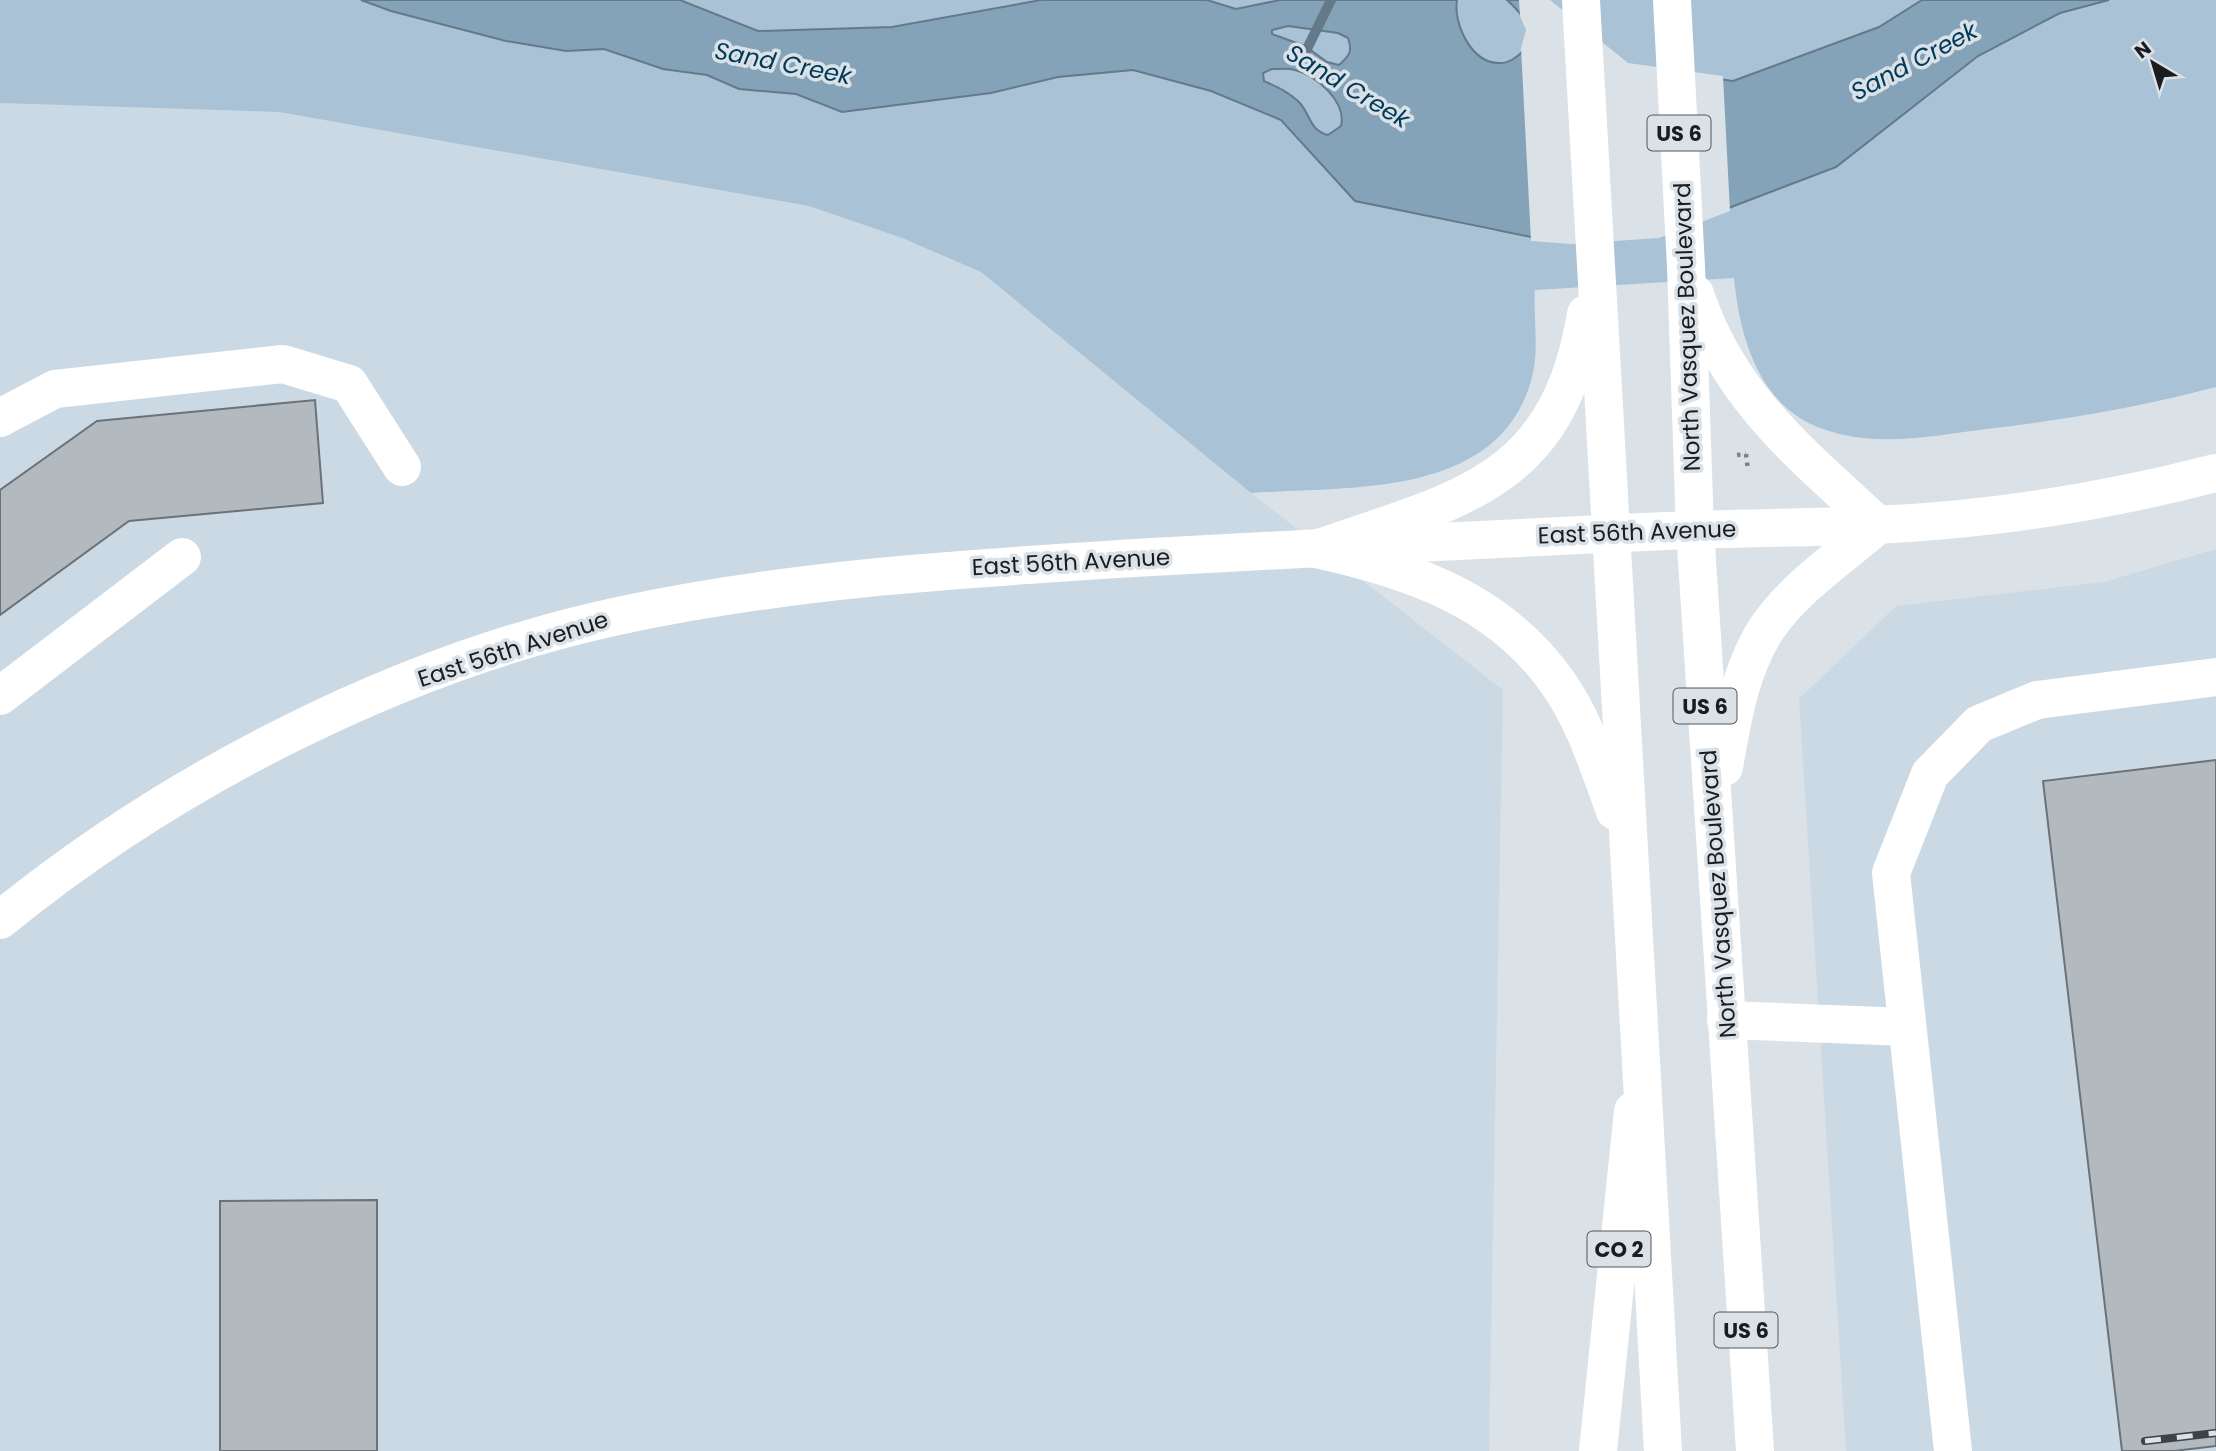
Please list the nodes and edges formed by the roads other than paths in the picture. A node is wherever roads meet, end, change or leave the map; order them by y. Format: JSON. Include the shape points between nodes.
{"nodes":[{"id":1,"x":1581,"y":0,"type":"edge"},
{"id":2,"x":1672,"y":0,"type":"edge"},
{"id":3,"x":1596,"y":257,"type":"junction"},
{"id":4,"x":1686,"y":267,"type":"junction"},
{"id":5,"x":0,"y":418,"type":"edge"},
{"id":6,"x":402,"y":467,"type":"dead end"},
{"id":7,"x":2216,"y":473,"type":"edge"},
{"id":8,"x":1878,"y":525,"type":"junction"},
{"id":9,"x":1695,"y":530,"type":"junction"},
{"id":10,"x":1612,"y":534,"type":"junction"},
{"id":11,"x":1316,"y":549,"type":"junction"},
{"id":12,"x":181,"y":557,"type":"dead end"},
{"id":13,"x":2216,"y":677,"type":"edge"},
{"id":14,"x":0,"y":696,"type":"edge"},
{"id":15,"x":1627,"y":845,"type":"junction"},
{"id":16,"x":1718,"y":881,"type":"junction"},
{"id":17,"x":0,"y":919,"type":"edge"},
{"id":18,"x":1726,"y":1020,"type":"junction"},
{"id":19,"x":1907,"y":1027,"type":"junction"},
{"id":20,"x":1639,"y":1046,"type":"junction"},
{"id":21,"x":1598,"y":1451,"type":"edge"},
{"id":22,"x":1663,"y":1451,"type":"edge"},
{"id":23,"x":1755,"y":1451,"type":"edge"},
{"id":24,"x":1953,"y":1451,"type":"edge"}],
"edges":[{"from":1,"to":3,"type":"main road"},
{"from":2,"to":4,"type":"main road","name":"North Vasquez Boulevard","number":"US 6"},
{"from":3,"to":10,"type":"main road"},
{"from":3,"to":11,"type":"main road","via":[[1572,379],[1556,412],[1519,460],[1443,505]]},
{"from":4,"to":8,"type":"main road","via":[[1724,361],[1755,407]]},
{"from":4,"to":9,"type":"main road","name":"North Vasquez Boulevard","number":"US 6"},
{"from":5,"to":6,"type":"main road","via":[[55,390],[283,364],[349,384]]},
{"from":7,"to":8,"type":"main road","name":"East 56th Avenue","via":[[2080,504]]},
{"from":8,"to":9,"type":"main road","name":"East 56th Avenue"},
{"from":8,"to":16,"type":"main road","via":[[1790,601],[1767,629],[1751,661],[1734,709],[1724,767]]},
{"from":9,"to":10,"type":"main road","name":"East 56th Avenue"},
{"from":9,"to":16,"type":"main road","name":"North Vasquez Boulevard","number":"US 6"},
{"from":10,"to":11,"type":"main road","name":"East 56th Avenue"},
{"from":10,"to":15,"type":"main road"},
{"from":11,"to":15,"type":"main road","via":[[1418,576],[1508,627],[1560,685],[1586,735]]},
{"from":11,"to":17,"type":"main road","name":"East 56th Avenue","via":[[851,578],[558,631],[381,693],[244,760],[85,856]]},
{"from":12,"to":14,"type":"main road"},
{"from":13,"to":19,"type":"main road","via":[[2037,700],[1979,724],[1930,774],[1891,873]]},
{"from":15,"to":20,"type":"main road"},
{"from":16,"to":18,"type":"main road","name":"North Vasquez Boulevard","number":"US 6"},
{"from":18,"to":19,"type":"main road"},
{"from":18,"to":23,"type":"main road","name":"North Vasquez Boulevard","number":"US 6"},
{"from":19,"to":24,"type":"main road"},
{"from":20,"to":21,"type":"main road","number":"CO 2"},
{"from":20,"to":22,"type":"main road"}]}
